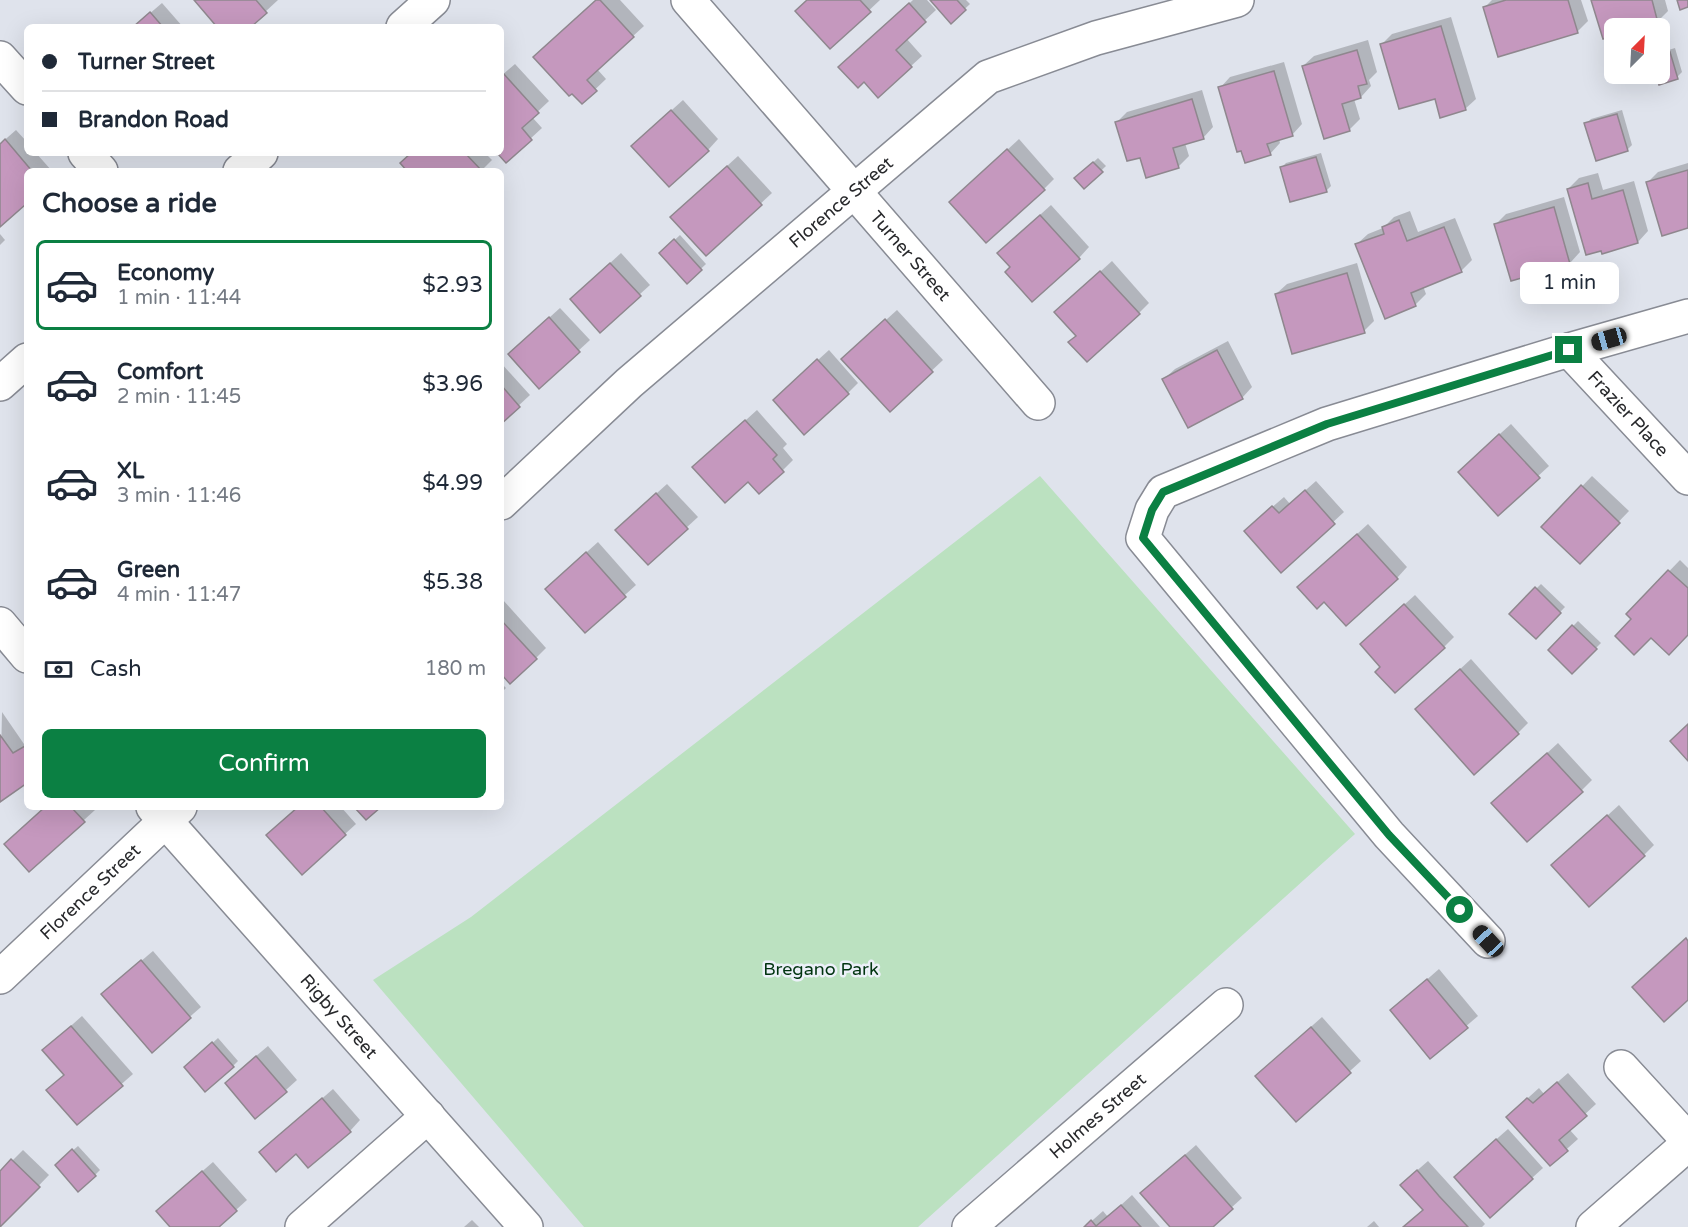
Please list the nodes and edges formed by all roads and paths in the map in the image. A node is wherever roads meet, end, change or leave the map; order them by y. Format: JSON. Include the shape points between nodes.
{"nodes":[{"id":1,"x":433,"y":0,"type":"edge"},
{"id":2,"x":688,"y":0,"type":"edge"},
{"id":3,"x":1237,"y":0,"type":"edge"},
{"id":4,"x":406,"y":24,"type":"edge"},
{"id":5,"x":0,"y":58,"type":"edge"},
{"id":6,"x":24,"y":85,"type":"edge"},
{"id":7,"x":88,"y":156,"type":"edge"},
{"id":8,"x":258,"y":156,"type":"edge"},
{"id":9,"x":98,"y":168,"type":"edge"},
{"id":10,"x":244,"y":168,"type":"edge"},
{"id":11,"x":855,"y":190,"type":"junction"},
{"id":12,"x":1688,"y":316,"type":"edge"},
{"id":13,"x":1569,"y":350,"type":"junction"},
{"id":14,"x":24,"y":363,"type":"edge"},
{"id":15,"x":0,"y":384,"type":"edge"},
{"id":16,"x":1038,"y":403,"type":"dead end"},
{"id":17,"x":1688,"y":478,"type":"edge"},
{"id":18,"x":504,"y":500,"type":"edge"},
{"id":19,"x":0,"y":624,"type":"edge"},
{"id":20,"x":24,"y":652,"type":"edge"},
{"id":21,"x":166,"y":812,"type":"edge"},
{"id":22,"x":1488,"y":941,"type":"dead end"},
{"id":23,"x":0,"y":977,"type":"edge"},
{"id":24,"x":1226,"y":1005,"type":"dead end"},
{"id":25,"x":1620,"y":1067,"type":"dead end"},
{"id":26,"x":428,"y":1116,"type":"junction"},
{"id":27,"x":1688,"y":1142,"type":"edge"},
{"id":28,"x":302,"y":1227,"type":"edge"},
{"id":29,"x":526,"y":1227,"type":"edge"},
{"id":30,"x":969,"y":1227,"type":"edge"},
{"id":31,"x":1593,"y":1227,"type":"edge"}],
"edges":[{"from":1,"to":4,"type":"street"},
{"from":2,"to":11,"type":"street","name":"Turner Street"},
{"from":3,"to":11,"type":"street","name":"Florence Street","via":[[1096,38],[988,77]]},
{"from":5,"to":6,"type":"street"},
{"from":7,"to":9,"type":"street"},
{"from":8,"to":10,"type":"street"},
{"from":11,"to":16,"type":"street","name":"Turner Street"},
{"from":11,"to":18,"type":"street","name":"Florence Street","via":[[629,383]]},
{"from":12,"to":13,"type":"street"},
{"from":13,"to":17,"type":"street","name":"Frazier Place"},
{"from":13,"to":22,"type":"street","via":[[1327,424],[1163,492],[1143,538],[1389,835]]},
{"from":14,"to":15,"type":"street"},
{"from":19,"to":20,"type":"street"},
{"from":21,"to":23,"type":"street","name":"Florence Street"},
{"from":21,"to":26,"type":"street","name":"Rigby Street"},
{"from":24,"to":30,"type":"street","name":"Holmes Street"},
{"from":25,"to":27,"type":"street"},
{"from":26,"to":28,"type":"street"},
{"from":26,"to":29,"type":"street","name":"Rigby Street"},
{"from":27,"to":31,"type":"street"}]}
